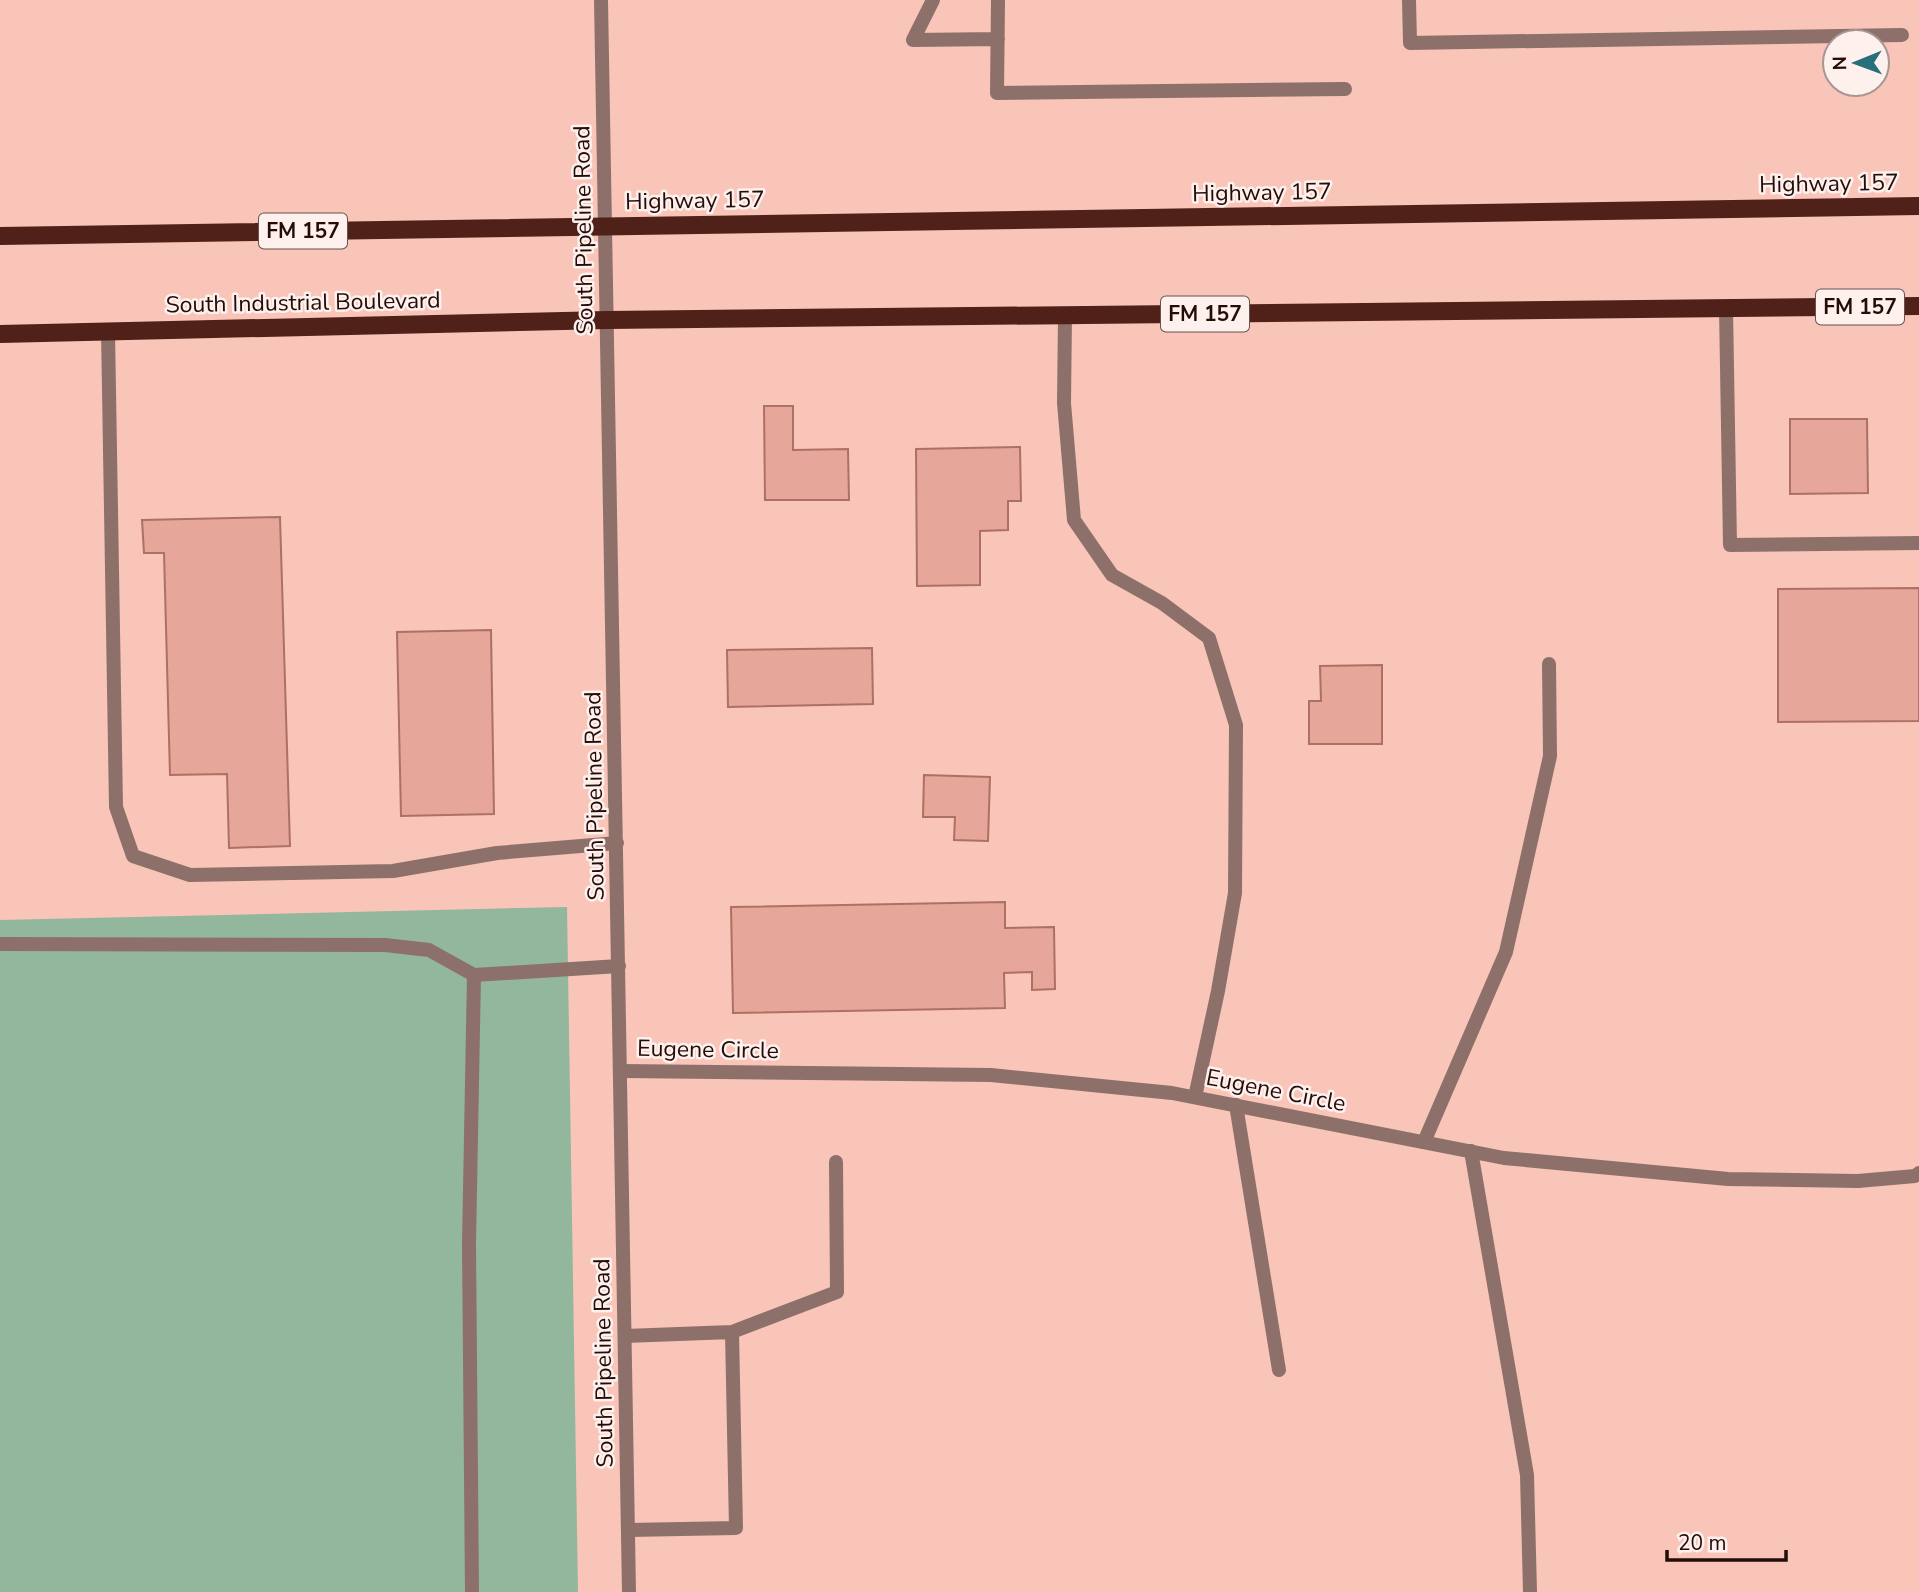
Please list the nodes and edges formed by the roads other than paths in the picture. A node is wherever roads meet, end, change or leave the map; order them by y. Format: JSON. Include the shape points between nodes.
{"nodes":[{"id":1,"x":601,"y":0,"type":"edge"},
{"id":2,"x":933,"y":0,"type":"edge"},
{"id":3,"x":998,"y":0,"type":"edge"},
{"id":4,"x":1409,"y":0,"type":"edge"},
{"id":5,"x":1902,"y":35,"type":"dead end"},
{"id":6,"x":998,"y":39,"type":"junction"},
{"id":7,"x":1345,"y":89,"type":"dead end"},
{"id":8,"x":1919,"y":206,"type":"edge"},
{"id":9,"x":605,"y":226,"type":"junction"},
{"id":10,"x":0,"y":236,"type":"edge"},
{"id":11,"x":1919,"y":306,"type":"edge"},
{"id":12,"x":1726,"y":308,"type":"junction"},
{"id":13,"x":1065,"y":316,"type":"junction"},
{"id":14,"x":607,"y":320,"type":"junction"},
{"id":15,"x":108,"y":331,"type":"junction"},
{"id":16,"x":0,"y":334,"type":"edge"},
{"id":17,"x":1919,"y":543,"type":"edge"},
{"id":18,"x":1549,"y":664,"type":"dead end"},
{"id":19,"x":617,"y":843,"type":"junction"},
{"id":20,"x":0,"y":944,"type":"edge"},
{"id":21,"x":620,"y":966,"type":"junction"},
{"id":22,"x":474,"y":975,"type":"junction"},
{"id":23,"x":621,"y":1071,"type":"junction"},
{"id":24,"x":1195,"y":1097,"type":"junction"},
{"id":25,"x":1236,"y":1105,"type":"junction"},
{"id":26,"x":1423,"y":1142,"type":"junction"},
{"id":27,"x":1471,"y":1151,"type":"junction"},
{"id":28,"x":836,"y":1162,"type":"dead end"},
{"id":29,"x":1919,"y":1173,"type":"edge"},
{"id":30,"x":732,"y":1332,"type":"junction"},
{"id":31,"x":625,"y":1336,"type":"junction"},
{"id":32,"x":1279,"y":1370,"type":"dead end"},
{"id":33,"x":628,"y":1530,"type":"junction"},
{"id":34,"x":472,"y":1592,"type":"edge"},
{"id":35,"x":629,"y":1592,"type":"edge"},
{"id":36,"x":1530,"y":1592,"type":"edge"}],
"edges":[{"from":1,"to":9,"type":"street","name":"South Pipeline Road"},
{"from":2,"to":6,"type":"street","via":[[913,40]]},
{"from":3,"to":6,"type":"street"},
{"from":4,"to":5,"type":"street","via":[[1410,43]]},
{"from":6,"to":7,"type":"street","via":[[998,93]]},
{"from":8,"to":9,"type":"main road","name":"Highway 157","number":"FM 157"},
{"from":9,"to":10,"type":"main road","number":"FM 157"},
{"from":9,"to":14,"type":"street","name":"South Pipeline Road"},
{"from":11,"to":12,"type":"main road","number":"FM 157"},
{"from":12,"to":13,"type":"main road","number":"FM 157"},
{"from":12,"to":17,"type":"street","via":[[1730,545]]},
{"from":13,"to":14,"type":"main road","number":"FM 157"},
{"from":13,"to":24,"type":"street","via":[[1064,402],[1074,520],[1112,575],[1162,603],[1209,638],[1236,725],[1236,893]]},
{"from":14,"to":15,"type":"main road","name":"South Industrial Boulevard","number":"FM 157"},
{"from":14,"to":19,"type":"street","name":"South Pipeline Road"},
{"from":15,"to":16,"type":"main road","name":"South Industrial Boulevard","number":"FM 157"},
{"from":15,"to":19,"type":"street","via":[[116,807],[133,856],[190,875],[393,871],[497,853]]},
{"from":18,"to":26,"type":"street","via":[[1550,756],[1506,952]]},
{"from":19,"to":21,"type":"street","name":"South Pipeline Road"},
{"from":20,"to":22,"type":"street","via":[[385,945],[429,950]]},
{"from":21,"to":22,"type":"street"},
{"from":21,"to":23,"type":"street","name":"South Pipeline Road"},
{"from":22,"to":34,"type":"street","via":[[469,1244]]},
{"from":23,"to":24,"type":"street","name":"Eugene Circle","via":[[991,1075]]},
{"from":23,"to":31,"type":"street","name":"South Pipeline Road"},
{"from":24,"to":25,"type":"street","name":"Eugene Circle"},
{"from":25,"to":26,"type":"street","name":"Eugene Circle"},
{"from":25,"to":32,"type":"street"},
{"from":26,"to":27,"type":"street","name":"Eugene Circle"},
{"from":27,"to":29,"type":"street","name":"Eugene Circle","via":[[1728,1179],[1858,1181]]},
{"from":27,"to":36,"type":"street","via":[[1527,1475]]},
{"from":28,"to":30,"type":"street","via":[[837,1292]]},
{"from":30,"to":31,"type":"street"},
{"from":30,"to":33,"type":"street","via":[[736,1528]]},
{"from":31,"to":33,"type":"street","name":"South Pipeline Road"},
{"from":33,"to":35,"type":"street","name":"South Pipeline Road"}]}
